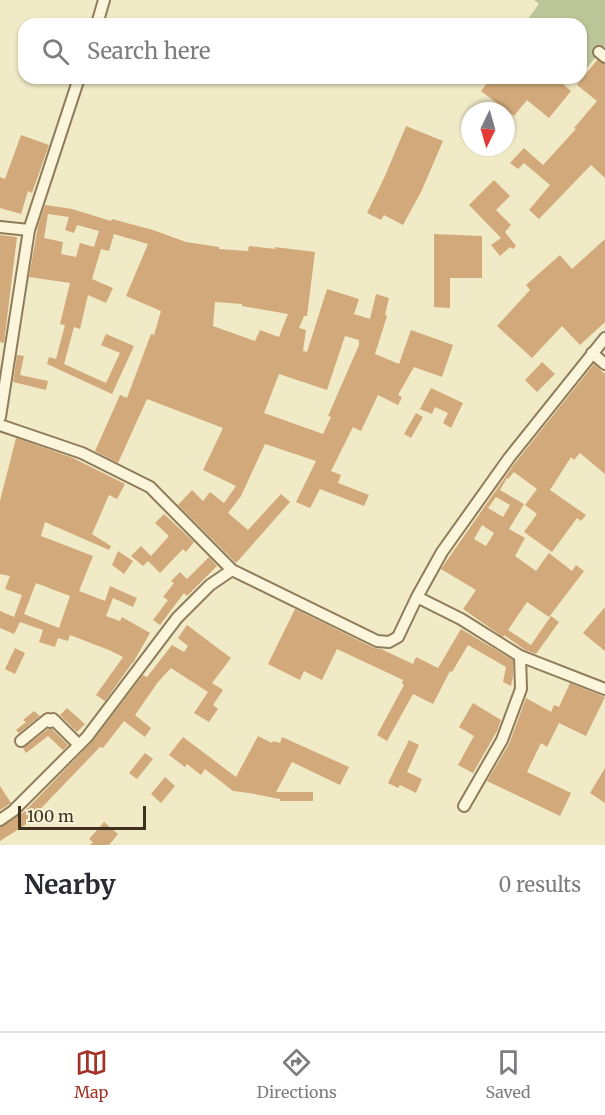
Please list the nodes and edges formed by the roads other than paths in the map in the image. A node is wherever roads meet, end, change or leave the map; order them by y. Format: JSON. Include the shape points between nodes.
{"nodes":[{"id":1,"x":104,"y":0,"type":"edge"},
{"id":2,"x":98,"y":18,"type":"edge"},
{"id":3,"x":77,"y":84,"type":"edge"},
{"id":4,"x":0,"y":227,"type":"edge"},
{"id":5,"x":29,"y":230,"type":"junction"},
{"id":6,"x":605,"y":338,"type":"edge"},
{"id":7,"x":592,"y":353,"type":"junction"},
{"id":8,"x":605,"y":364,"type":"edge"},
{"id":9,"x":0,"y":417,"type":"edge"},
{"id":10,"x":0,"y":424,"type":"edge"},
{"id":11,"x":232,"y":570,"type":"junction"},
{"id":12,"x":417,"y":597,"type":"junction"},
{"id":13,"x":520,"y":656,"type":"junction"},
{"id":14,"x":605,"y":689,"type":"edge"},
{"id":15,"x":21,"y":741,"type":"dead end"},
{"id":16,"x":79,"y":746,"type":"junction"},
{"id":17,"x":464,"y":806,"type":"dead end"},
{"id":18,"x":0,"y":820,"type":"edge"}],
"edges":[{"from":1,"to":2,"type":"street"},
{"from":3,"to":5,"type":"street"},
{"from":4,"to":5,"type":"street"},
{"from":5,"to":9,"type":"street"},
{"from":6,"to":7,"type":"street"},
{"from":7,"to":8,"type":"street"},
{"from":7,"to":12,"type":"street","via":[[509,458],[442,552]]},
{"from":10,"to":11,"type":"street","via":[[82,453],[150,487]]},
{"from":11,"to":12,"type":"street","via":[[377,641],[389,642],[398,637]]},
{"from":11,"to":16,"type":"street","via":[[210,585],[177,618]]},
{"from":12,"to":13,"type":"street"},
{"from":13,"to":14,"type":"street"},
{"from":13,"to":17,"type":"street","via":[[521,689],[502,740]]},
{"from":15,"to":16,"type":"street","via":[[53,719]]},
{"from":16,"to":18,"type":"street","via":[[13,812]]}]}
